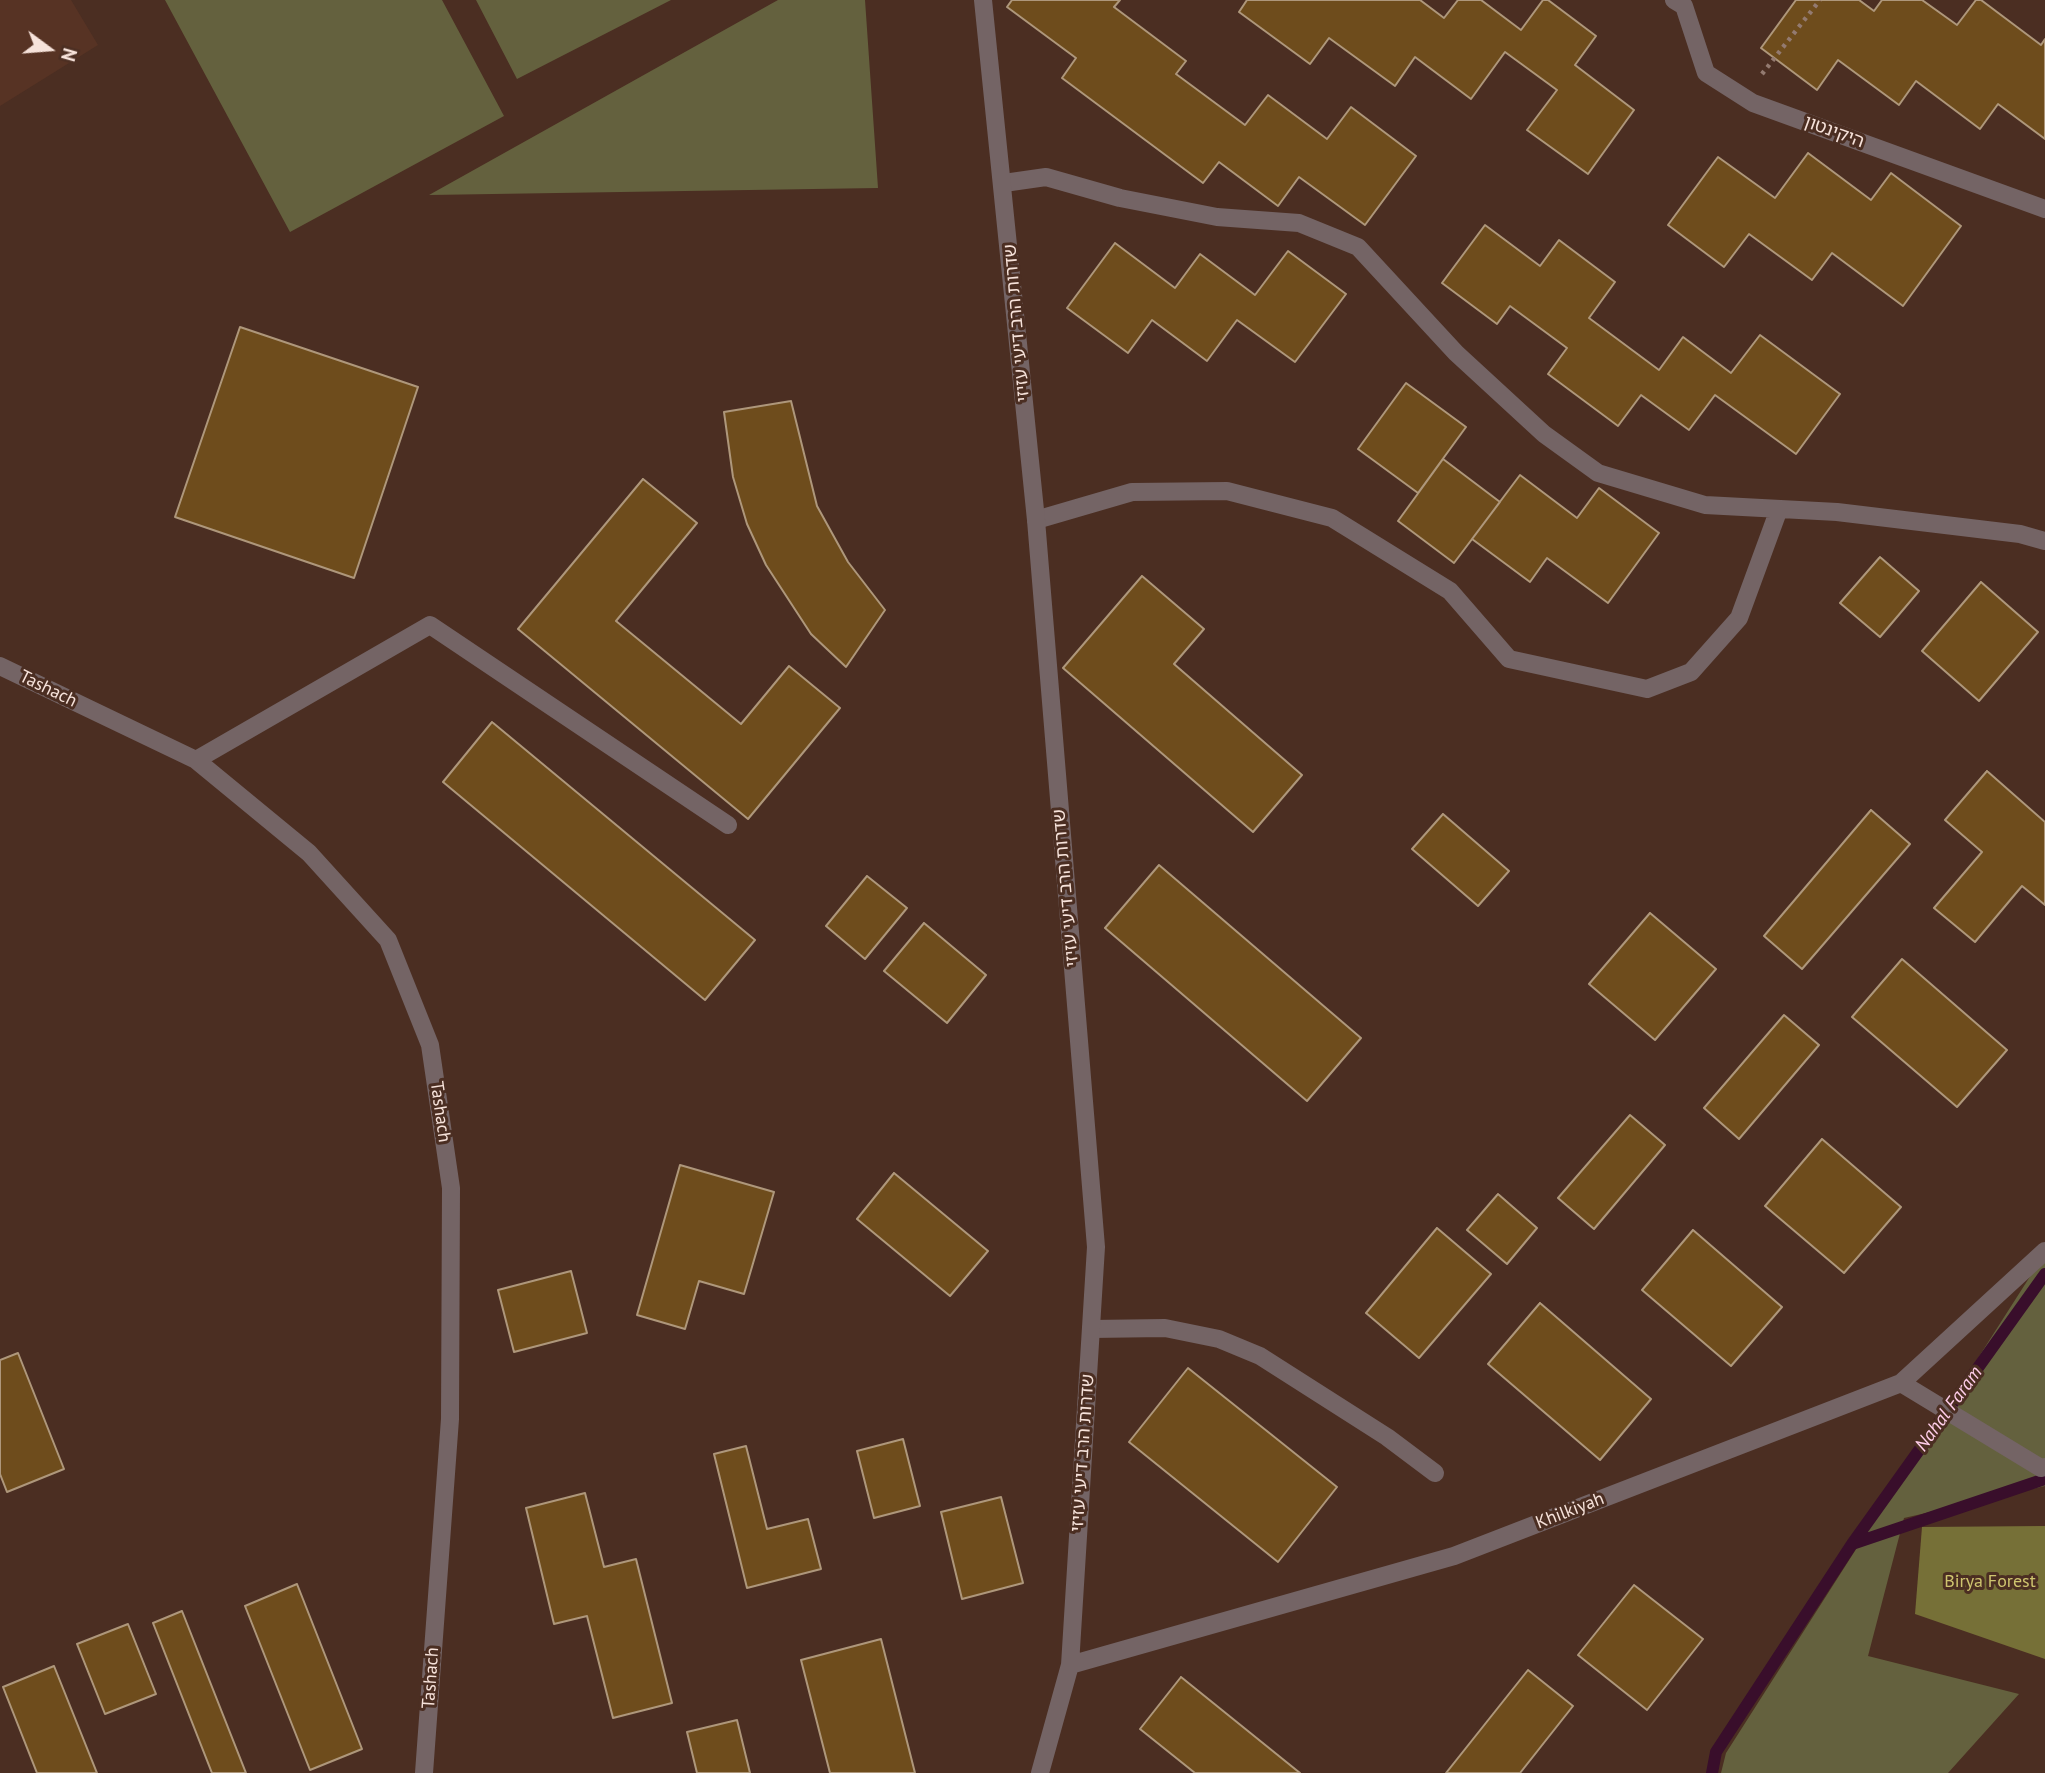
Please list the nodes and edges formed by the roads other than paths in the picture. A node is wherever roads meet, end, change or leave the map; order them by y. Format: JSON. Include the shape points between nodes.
{"nodes":[{"id":1,"x":983,"y":0,"type":"edge"},
{"id":2,"x":1674,"y":0,"type":"edge"},
{"id":3,"x":1004,"y":183,"type":"junction"},
{"id":4,"x":2045,"y":209,"type":"edge"},
{"id":5,"x":1779,"y":509,"type":"junction"},
{"id":6,"x":1036,"y":520,"type":"junction"},
{"id":7,"x":2045,"y":541,"type":"edge"},
{"id":8,"x":0,"y":666,"type":"edge"},
{"id":9,"x":196,"y":760,"type":"junction"},
{"id":10,"x":728,"y":825,"type":"dead end"},
{"id":11,"x":2045,"y":1251,"type":"edge"},
{"id":12,"x":1091,"y":1329,"type":"junction"},
{"id":13,"x":1901,"y":1383,"type":"junction"},
{"id":14,"x":2045,"y":1467,"type":"edge"},
{"id":15,"x":1435,"y":1473,"type":"dead end"},
{"id":16,"x":1070,"y":1665,"type":"junction"},
{"id":17,"x":424,"y":1773,"type":"edge"},
{"id":18,"x":1040,"y":1773,"type":"edge"}],
"edges":[{"from":1,"to":3,"type":"street","name":"שדרות הרב דיעי עזיזי"},
{"from":2,"to":4,"type":"street","name":"היקינטון","via":[[1684,6],[1706,73],[1744,98]]},
{"from":3,"to":5,"type":"street","via":[[1046,177],[1120,198],[1217,217],[1299,223],[1358,247],[1456,353],[1544,434],[1598,473],[1705,505]]},
{"from":3,"to":6,"type":"street","name":"שדרות הרב דיעי עזיזי"},
{"from":5,"to":6,"type":"street","via":[[1739,618],[1691,672],[1647,689],[1509,659],[1450,591],[1332,518],[1227,491],[1132,492]]},
{"from":5,"to":7,"type":"street","via":[[2020,534]]},
{"from":6,"to":12,"type":"street","name":"שדרות הרב דיעי עזיזי","via":[[1096,1247]]},
{"from":8,"to":9,"type":"street","name":"Tashach"},
{"from":9,"to":10,"type":"street","via":[[429,625]]},
{"from":9,"to":17,"type":"street","name":"Tashach","via":[[309,853],[388,940],[430,1045],[451,1188],[450,1419]]},
{"from":11,"to":13,"type":"street"},
{"from":12,"to":15,"type":"street","via":[[1165,1328],[1219,1339],[1260,1356]]},
{"from":12,"to":16,"type":"street","name":"שדרות הרב דיעי עזיזי"},
{"from":13,"to":14,"type":"street"},
{"from":13,"to":16,"type":"street","name":"Khilkiyah","via":[[1454,1556]]},
{"from":16,"to":18,"type":"street","name":"שדרות הרב דיעי עזיזי"}]}
